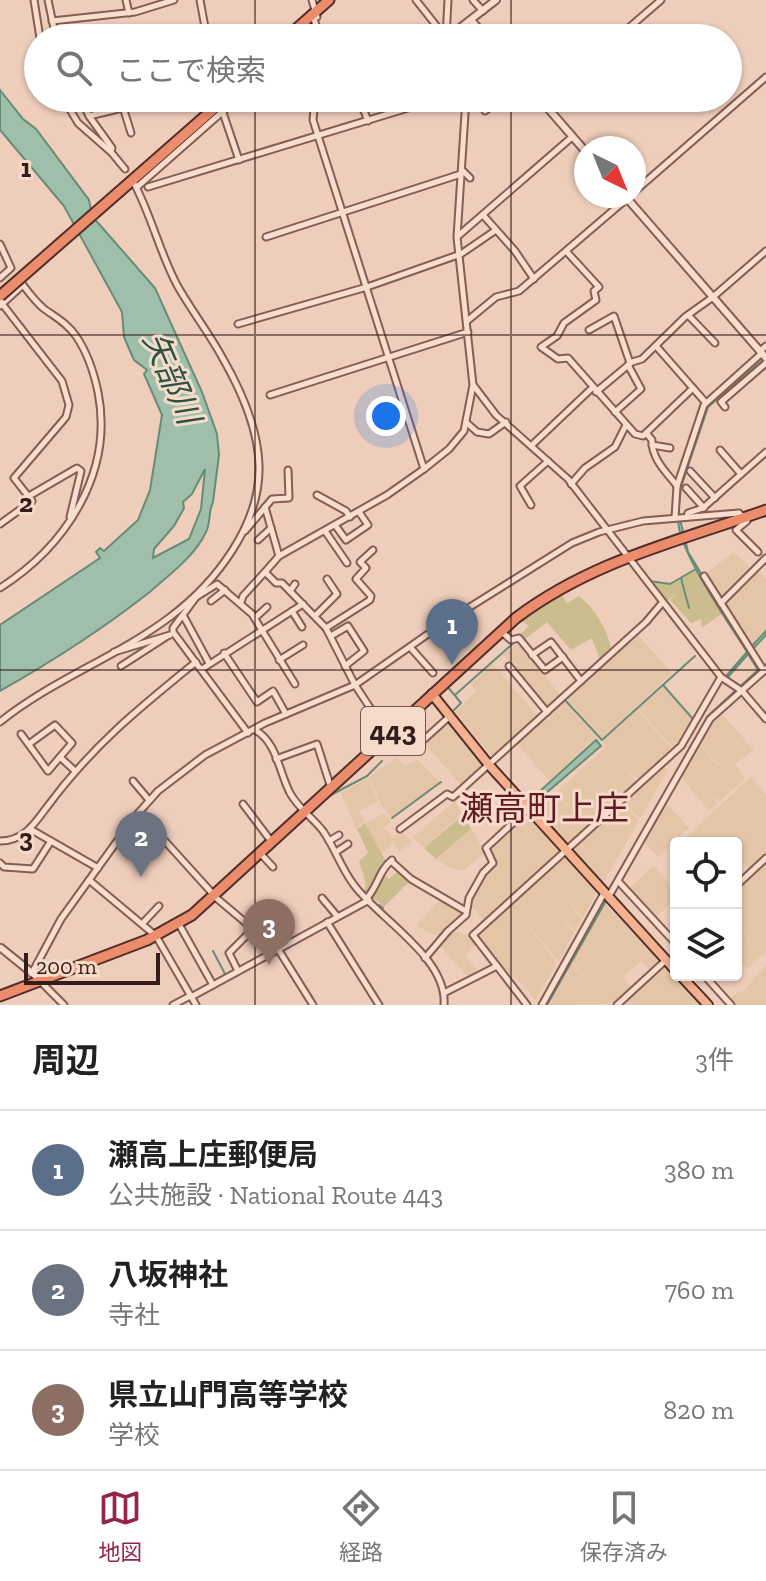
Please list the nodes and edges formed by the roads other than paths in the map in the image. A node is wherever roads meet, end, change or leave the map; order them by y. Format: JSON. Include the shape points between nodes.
{"nodes":[{"id":1,"x":34,"y":0,"type":"edge"},
{"id":2,"x":48,"y":0,"type":"edge"},
{"id":3,"x":126,"y":0,"type":"edge"},
{"id":4,"x":174,"y":0,"type":"edge"},
{"id":5,"x":200,"y":0,"type":"edge"},
{"id":6,"x":312,"y":0,"type":"edge"},
{"id":7,"x":329,"y":0,"type":"edge"},
{"id":8,"x":336,"y":0,"type":"edge"},
{"id":9,"x":416,"y":0,"type":"edge"},
{"id":10,"x":448,"y":0,"type":"edge"},
{"id":11,"x":473,"y":0,"type":"edge"},
{"id":12,"x":496,"y":0,"type":"edge"},
{"id":13,"x":661,"y":0,"type":"edge"},
{"id":14,"x":483,"y":11,"type":"junction"},
{"id":15,"x":129,"y":13,"type":"junction"},
{"id":16,"x":316,"y":16,"type":"junction"},
{"id":17,"x":471,"y":20,"type":"junction"},
{"id":18,"x":52,"y":21,"type":"junction"},
{"id":19,"x":38,"y":24,"type":"edge"},
{"id":20,"x":53,"y":24,"type":"edge"},
{"id":21,"x":204,"y":24,"type":"edge"},
{"id":22,"x":305,"y":24,"type":"edge"},
{"id":23,"x":308,"y":24,"type":"edge"},
{"id":24,"x":317,"y":24,"type":"edge"},
{"id":25,"x":435,"y":24,"type":"edge"},
{"id":26,"x":447,"y":24,"type":"edge"},
{"id":27,"x":465,"y":24,"type":"edge"},
{"id":28,"x":475,"y":24,"type":"edge"},
{"id":29,"x":633,"y":24,"type":"edge"},
{"id":30,"x":766,"y":77,"type":"edge"},
{"id":31,"x":742,"y":98,"type":"edge"},
{"id":32,"x":71,"y":112,"type":"edge"},
{"id":33,"x":87,"y":112,"type":"edge"},
{"id":34,"x":104,"y":112,"type":"edge"},
{"id":35,"x":125,"y":112,"type":"edge"},
{"id":36,"x":209,"y":112,"type":"edge"},
{"id":37,"x":211,"y":112,"type":"edge"},
{"id":38,"x":224,"y":112,"type":"edge"},
{"id":39,"x":313,"y":112,"type":"edge"},
{"id":40,"x":364,"y":112,"type":"edge"},
{"id":41,"x":397,"y":112,"type":"edge"},
{"id":42,"x":465,"y":112,"type":"edge"},
{"id":43,"x":553,"y":112,"type":"edge"},
{"id":44,"x":726,"y":112,"type":"edge"},
{"id":45,"x":89,"y":116,"type":"junction"},
{"id":46,"x":368,"y":121,"type":"junction"},
{"id":47,"x":131,"y":133,"type":"dead end"},
{"id":48,"x":319,"y":137,"type":"junction"},
{"id":49,"x":572,"y":137,"type":"joint"},
{"id":50,"x":111,"y":152,"type":"junction"},
{"id":51,"x":239,"y":160,"type":"junction"},
{"id":52,"x":125,"y":169,"type":"dead end"},
{"id":53,"x":461,"y":172,"type":"junction"},
{"id":54,"x":470,"y":178,"type":"dead end"},
{"id":55,"x":646,"y":181,"type":"edge"},
{"id":56,"x":148,"y":187,"type":"dead end"},
{"id":57,"x":118,"y":188,"type":"junction"},
{"id":58,"x":615,"y":208,"type":"edge"},
{"id":59,"x":639,"y":208,"type":"edge"},
{"id":60,"x":343,"y":213,"type":"junction"},
{"id":61,"x":483,"y":215,"type":"junction"},
{"id":62,"x":496,"y":230,"type":"junction"},
{"id":63,"x":266,"y":237,"type":"dead end"},
{"id":64,"x":457,"y":237,"type":"junction"},
{"id":65,"x":1,"y":248,"type":"edge"},
{"id":66,"x":566,"y":251,"type":"junction"},
{"id":67,"x":766,"y":251,"type":"edge"},
{"id":68,"x":458,"y":256,"type":"junction"},
{"id":69,"x":11,"y":268,"type":"junction"},
{"id":70,"x":0,"y":278,"type":"edge"},
{"id":71,"x":534,"y":279,"type":"junction"},
{"id":72,"x":23,"y":285,"type":"junction"},
{"id":73,"x":367,"y":287,"type":"junction"},
{"id":74,"x":0,"y":288,"type":"edge"},
{"id":75,"x":713,"y":297,"type":"junction"},
{"id":76,"x":1,"y":302,"type":"edge"},
{"id":77,"x":688,"y":315,"type":"junction"},
{"id":78,"x":467,"y":321,"type":"junction"},
{"id":79,"x":238,"y":324,"type":"dead end"},
{"id":80,"x":589,"y":330,"type":"dead end"},
{"id":81,"x":468,"y":332,"type":"junction"},
{"id":82,"x":715,"y":343,"type":"dead end"},
{"id":83,"x":656,"y":346,"type":"junction"},
{"id":84,"x":764,"y":354,"type":"edge"},
{"id":85,"x":389,"y":358,"type":"junction"},
{"id":86,"x":629,"y":364,"type":"junction"},
{"id":87,"x":473,"y":385,"type":"junction"},
{"id":88,"x":693,"y":388,"type":"junction"},
{"id":89,"x":594,"y":390,"type":"junction"},
{"id":90,"x":270,"y":395,"type":"dead end"},
{"id":91,"x":706,"y":403,"type":"junction"},
{"id":92,"x":725,"y":407,"type":"dead end"},
{"id":93,"x":615,"y":412,"type":"junction"},
{"id":94,"x":467,"y":422,"type":"junction"},
{"id":95,"x":506,"y":422,"type":"junction"},
{"id":96,"x":626,"y":425,"type":"junction"},
{"id":97,"x":646,"y":433,"type":"junction"},
{"id":98,"x":532,"y":445,"type":"junction"},
{"id":99,"x":652,"y":445,"type":"junction"},
{"id":100,"x":670,"y":448,"type":"dead end"},
{"id":101,"x":720,"y":450,"type":"dead end"},
{"id":102,"x":766,"y":452,"type":"edge"},
{"id":103,"x":548,"y":461,"type":"junction"},
{"id":104,"x":424,"y":469,"type":"junction"},
{"id":105,"x":288,"y":470,"type":"dead end"},
{"id":106,"x":690,"y":471,"type":"dead end"},
{"id":107,"x":741,"y":474,"type":"junction"},
{"id":108,"x":571,"y":484,"type":"junction"},
{"id":109,"x":677,"y":486,"type":"junction"},
{"id":110,"x":686,"y":488,"type":"dead end"},
{"id":111,"x":317,"y":495,"type":"dead end"},
{"id":112,"x":29,"y":496,"type":"junction"},
{"id":113,"x":715,"y":498,"type":"junction"},
{"id":114,"x":531,"y":505,"type":"dead end"},
{"id":115,"x":265,"y":507,"type":"junction"},
{"id":116,"x":704,"y":508,"type":"junction"},
{"id":117,"x":766,"y":510,"type":"edge"},
{"id":118,"x":359,"y":512,"type":"junction"},
{"id":119,"x":350,"y":517,"type":"junction"},
{"id":120,"x":687,"y":517,"type":"junction"},
{"id":121,"x":675,"y":518,"type":"junction"},
{"id":122,"x":745,"y":518,"type":"junction"},
{"id":123,"x":68,"y":522,"type":"junction"},
{"id":124,"x":0,"y":524,"type":"edge"},
{"id":125,"x":335,"y":525,"type":"junction"},
{"id":126,"x":271,"y":528,"type":"junction"},
{"id":127,"x":325,"y":531,"type":"junction"},
{"id":128,"x":607,"y":531,"type":"junction"},
{"id":129,"x":240,"y":536,"type":"junction"},
{"id":130,"x":258,"y":540,"type":"dead end"},
{"id":131,"x":373,"y":550,"type":"dead end"},
{"id":132,"x":758,"y":552,"type":"dead end"},
{"id":133,"x":279,"y":556,"type":"junction"},
{"id":134,"x":627,"y":558,"type":"junction"},
{"id":135,"x":766,"y":558,"type":"edge"},
{"id":136,"x":347,"y":563,"type":"dead end"},
{"id":137,"x":265,"y":572,"type":"junction"},
{"id":138,"x":704,"y":576,"type":"dead end"},
{"id":139,"x":327,"y":579,"type":"dead end"},
{"id":140,"x":295,"y":584,"type":"dead end"},
{"id":141,"x":0,"y":588,"type":"edge"},
{"id":142,"x":225,"y":590,"type":"junction"},
{"id":143,"x":290,"y":591,"type":"junction"},
{"id":144,"x":196,"y":596,"type":"junction"},
{"id":145,"x":211,"y":601,"type":"dead end"},
{"id":146,"x":241,"y":602,"type":"junction"},
{"id":147,"x":662,"y":603,"type":"junction"},
{"id":148,"x":721,"y":603,"type":"junction"},
{"id":149,"x":303,"y":604,"type":"junction"},
{"id":150,"x":267,"y":607,"type":"dead end"},
{"id":151,"x":292,"y":611,"type":"junction"},
{"id":152,"x":183,"y":615,"type":"junction"},
{"id":153,"x":315,"y":616,"type":"junction"},
{"id":154,"x":255,"y":618,"type":"junction"},
{"id":155,"x":302,"y":627,"type":"dead end"},
{"id":156,"x":326,"y":628,"type":"junction"},
{"id":157,"x":260,"y":630,"type":"junction"},
{"id":158,"x":503,"y":633,"type":"dead end"},
{"id":159,"x":172,"y":634,"type":"junction"},
{"id":160,"x":331,"y":636,"type":"junction"},
{"id":161,"x":303,"y":645,"type":"dead end"},
{"id":162,"x":410,"y":647,"type":"junction"},
{"id":163,"x":109,"y":653,"type":"junction"},
{"id":164,"x":224,"y":653,"type":"junction"},
{"id":165,"x":532,"y":655,"type":"junction"},
{"id":166,"x":563,"y":657,"type":"junction"},
{"id":167,"x":279,"y":660,"type":"junction"},
{"id":168,"x":196,"y":662,"type":"junction"},
{"id":169,"x":210,"y":664,"type":"junction"},
{"id":170,"x":121,"y":666,"type":"dead end"},
{"id":171,"x":345,"y":666,"type":"junction"},
{"id":172,"x":509,"y":666,"type":"dead end"},
{"id":173,"x":202,"y":669,"type":"junction"},
{"id":174,"x":765,"y":670,"type":"edge"},
{"id":175,"x":433,"y":673,"type":"dead end"},
{"id":176,"x":721,"y":677,"type":"junction"},
{"id":177,"x":581,"y":681,"type":"junction"},
{"id":178,"x":295,"y":684,"type":"dead end"},
{"id":179,"x":355,"y":685,"type":"junction"},
{"id":180,"x":742,"y":691,"type":"junction"},
{"id":181,"x":432,"y":694,"type":"junction"},
{"id":182,"x":547,"y":712,"type":"junction"},
{"id":183,"x":286,"y":714,"type":"junction"},
{"id":184,"x":450,"y":716,"type":"junction"},
{"id":185,"x":766,"y":719,"type":"edge"},
{"id":186,"x":0,"y":722,"type":"edge"},
{"id":187,"x":252,"y":732,"type":"junction"},
{"id":188,"x":21,"y":734,"type":"dead end"},
{"id":189,"x":388,"y":735,"type":"junction"},
{"id":190,"x":29,"y":744,"type":"junction"},
{"id":191,"x":418,"y":745,"type":"dead end"},
{"id":192,"x":60,"y":757,"type":"junction"},
{"id":193,"x":276,"y":759,"type":"junction"},
{"id":194,"x":489,"y":765,"type":"junction"},
{"id":195,"x":75,"y":771,"type":"junction"},
{"id":196,"x":133,"y":781,"type":"dead end"},
{"id":197,"x":331,"y":788,"type":"junction"},
{"id":198,"x":149,"y":800,"type":"junction"},
{"id":199,"x":243,"y":804,"type":"dead end"},
{"id":200,"x":529,"y":808,"type":"junction"},
{"id":201,"x":305,"y":811,"type":"junction"},
{"id":202,"x":133,"y":819,"type":"junction"},
{"id":203,"x":30,"y":829,"type":"junction"},
{"id":204,"x":400,"y":829,"type":"dead end"},
{"id":205,"x":339,"y":835,"type":"dead end"},
{"id":206,"x":51,"y":841,"type":"junction"},
{"id":207,"x":329,"y":841,"type":"junction"},
{"id":208,"x":0,"y":842,"type":"edge"},
{"id":209,"x":272,"y":842,"type":"junction"},
{"id":210,"x":348,"y":844,"type":"dead end"},
{"id":211,"x":566,"y":850,"type":"junction"},
{"id":212,"x":336,"y":852,"type":"junction"},
{"id":213,"x":260,"y":853,"type":"junction"},
{"id":214,"x":766,"y":858,"type":"edge"},
{"id":215,"x":0,"y":863,"type":"edge"},
{"id":216,"x":273,"y":867,"type":"dead end"},
{"id":217,"x":98,"y":868,"type":"junction"},
{"id":218,"x":89,"y":880,"type":"junction"},
{"id":219,"x":742,"y":880,"type":"edge"},
{"id":220,"x":618,"y":881,"type":"junction"},
{"id":221,"x":213,"y":894,"type":"junction"},
{"id":222,"x":606,"y":895,"type":"junction"},
{"id":223,"x":322,"y":898,"type":"dead end"},
{"id":224,"x":368,"y":899,"type":"junction"},
{"id":225,"x":159,"y":906,"type":"dead end"},
{"id":226,"x":464,"y":910,"type":"dead end"},
{"id":227,"x":337,"y":916,"type":"junction"},
{"id":228,"x":327,"y":922,"type":"junction"},
{"id":229,"x":142,"y":924,"type":"junction"},
{"id":230,"x":180,"y":926,"type":"dead end"},
{"id":231,"x":253,"y":929,"type":"junction"},
{"id":232,"x":156,"y":936,"type":"junction"},
{"id":233,"x":670,"y":937,"type":"edge"},
{"id":234,"x":0,"y":947,"type":"edge"},
{"id":235,"x":277,"y":949,"type":"junction"},
{"id":236,"x":425,"y":958,"type":"junction"},
{"id":237,"x":666,"y":960,"type":"junction"},
{"id":238,"x":670,"y":964,"type":"edge"},
{"id":239,"x":497,"y":966,"type":"junction"},
{"id":240,"x":238,"y":971,"type":"junction"},
{"id":241,"x":36,"y":978,"type":"junction"},
{"id":242,"x":686,"y":981,"type":"edge"},
{"id":243,"x":709,"y":981,"type":"edge"},
{"id":244,"x":213,"y":985,"type":"junction"},
{"id":245,"x":444,"y":993,"type":"junction"},
{"id":246,"x":0,"y":996,"type":"edge"},
{"id":247,"x":191,"y":997,"type":"junction"},
{"id":248,"x":64,"y":1005,"type":"edge"},
{"id":249,"x":173,"y":1005,"type":"edge"},
{"id":250,"x":196,"y":1005,"type":"edge"},
{"id":251,"x":313,"y":1005,"type":"edge"},
{"id":252,"x":379,"y":1005,"type":"edge"},
{"id":253,"x":444,"y":1005,"type":"edge"},
{"id":254,"x":527,"y":1005,"type":"edge"},
{"id":255,"x":542,"y":1005,"type":"edge"},
{"id":256,"x":617,"y":1005,"type":"edge"},
{"id":257,"x":708,"y":1005,"type":"edge"},
{"id":258,"x":731,"y":1005,"type":"edge"}],
"edges":[{"from":1,"to":19,"type":"street"},
{"from":2,"to":18,"type":"street"},
{"from":3,"to":15,"type":"street"},
{"from":4,"to":15,"type":"street"},
{"from":5,"to":21,"type":"street"},
{"from":6,"to":16,"type":"street"},
{"from":7,"to":16,"type":"highway"},
{"from":8,"to":16,"type":"highway"},
{"from":9,"to":25,"type":"street"},
{"from":10,"to":26,"type":"street"},
{"from":11,"to":14,"type":"street"},
{"from":12,"to":14,"type":"street"},
{"from":13,"to":29,"type":"street"},
{"from":14,"to":17,"type":"street"},
{"from":15,"to":18,"type":"street"},
{"from":16,"to":22,"type":"highway"},
{"from":16,"to":23,"type":"highway"},
{"from":16,"to":24,"type":"street"},
{"from":17,"to":27,"type":"street"},
{"from":17,"to":28,"type":"street"},
{"from":18,"to":20,"type":"street"},
{"from":30,"to":31,"type":"street"},
{"from":32,"to":50,"type":"street"},
{"from":33,"to":45,"type":"street"},
{"from":34,"to":45,"type":"street"},
{"from":35,"to":47,"type":"street"},
{"from":36,"to":57,"type":"highway"},
{"from":37,"to":129,"type":"street","via":[[136,186],[172,275],[223,359],[250,417],[259,475]]},
{"from":38,"to":51,"type":"street"},
{"from":39,"to":48,"type":"street"},
{"from":40,"to":46,"type":"street"},
{"from":41,"to":46,"type":"street"},
{"from":42,"to":53,"type":"street"},
{"from":43,"to":49,"type":"street"},
{"from":44,"to":55,"type":"street"},
{"from":45,"to":50,"type":"street"},
{"from":46,"to":48,"type":"street"},
{"from":48,"to":51,"type":"street"},
{"from":48,"to":60,"type":"street"},
{"from":49,"to":61,"type":"street"},
{"from":50,"to":52,"type":"street"},
{"from":51,"to":56,"type":"street"},
{"from":53,"to":54,"type":"street"},
{"from":53,"to":60,"type":"street"},
{"from":53,"to":64,"type":"street"},
{"from":57,"to":74,"type":"highway","bridge":true},
{"from":57,"to":76,"type":"highway","bridge":true},
{"from":58,"to":66,"type":"street"},
{"from":59,"to":75,"type":"street"},
{"from":60,"to":63,"type":"street"},
{"from":60,"to":73,"type":"street"},
{"from":61,"to":62,"type":"street"},
{"from":61,"to":64,"type":"street"},
{"from":62,"to":68,"type":"street"},
{"from":62,"to":71,"type":"street"},
{"from":64,"to":68,"type":"street"},
{"from":65,"to":69,"type":"street"},
{"from":66,"to":71,"type":"street"},
{"from":66,"to":89,"type":"street","via":[[599,287],[596,300],[541,347],[558,359],[568,358]]},
{"from":67,"to":75,"type":"street"},
{"from":68,"to":73,"type":"street"},
{"from":68,"to":78,"type":"street"},
{"from":69,"to":70,"type":"street"},
{"from":69,"to":72,"type":"street"},
{"from":71,"to":78,"type":"street","via":[[519,291],[496,297]]},
{"from":72,"to":76,"type":"street"},
{"from":72,"to":123,"type":"street","via":[[76,336],[100,401],[97,462],[87,494]]},
{"from":73,"to":79,"type":"street"},
{"from":73,"to":85,"type":"street"},
{"from":75,"to":77,"type":"street"},
{"from":75,"to":84,"type":"street"},
{"from":76,"to":112,"type":"street","via":[[62,381],[69,405],[66,417],[14,478]]},
{"from":77,"to":82,"type":"street"},
{"from":77,"to":83,"type":"street"},
{"from":78,"to":81,"type":"street"},
{"from":80,"to":86,"type":"street","via":[[614,316]]},
{"from":81,"to":85,"type":"street"},
{"from":81,"to":87,"type":"street"},
{"from":83,"to":86,"type":"street"},
{"from":83,"to":88,"type":"street"},
{"from":84,"to":91,"type":"street"},
{"from":84,"to":92,"type":"street","via":[[721,402]]},
{"from":85,"to":90,"type":"street"},
{"from":85,"to":104,"type":"street"},
{"from":86,"to":89,"type":"street"},
{"from":86,"to":93,"type":"street","via":[[641,389]]},
{"from":87,"to":94,"type":"street"},
{"from":87,"to":95,"type":"street"},
{"from":88,"to":91,"type":"street"},
{"from":88,"to":97,"type":"street"},
{"from":89,"to":93,"type":"street"},
{"from":89,"to":98,"type":"street"},
{"from":91,"to":109,"type":"street"},
{"from":93,"to":96,"type":"street"},
{"from":94,"to":95,"type":"street","via":[[489,434]]},
{"from":94,"to":104,"type":"street","via":[[449,449]]},
{"from":95,"to":98,"type":"street"},
{"from":96,"to":97,"type":"street","via":[[635,434]]},
{"from":96,"to":108,"type":"street","via":[[615,447]]},
{"from":97,"to":99,"type":"street"},
{"from":98,"to":103,"type":"street"},
{"from":99,"to":100,"type":"street"},
{"from":99,"to":109,"type":"street"},
{"from":101,"to":107,"type":"street"},
{"from":102,"to":107,"type":"street"},
{"from":103,"to":108,"type":"street"},
{"from":103,"to":114,"type":"street","via":[[520,486]]},
{"from":104,"to":118,"type":"street"},
{"from":105,"to":115,"type":"street","via":[[289,498],[272,499]]},
{"from":106,"to":113,"type":"street"},
{"from":107,"to":113,"type":"street"},
{"from":108,"to":128,"type":"street"},
{"from":109,"to":121,"type":"street"},
{"from":110,"to":116,"type":"street"},
{"from":111,"to":119,"type":"street"},
{"from":112,"to":123,"type":"street","via":[[77,468],[81,471]]},
{"from":112,"to":124,"type":"street","via":[[32,501]]},
{"from":113,"to":116,"type":"street"},
{"from":115,"to":126,"type":"street"},
{"from":115,"to":129,"type":"street"},
{"from":116,"to":120,"type":"street"},
{"from":117,"to":122,"type":"highway","number":"443"},
{"from":118,"to":119,"type":"street"},
{"from":118,"to":125,"type":"street","via":[[368,525],[346,540]]},
{"from":119,"to":125,"type":"street"},
{"from":120,"to":121,"type":"street"},
{"from":120,"to":122,"type":"street","via":[[739,513]]},
{"from":121,"to":128,"type":"street"},
{"from":122,"to":132,"type":"street","via":[[736,530]]},
{"from":122,"to":134,"type":"highway","number":"443"},
{"from":123,"to":141,"type":"street","via":[[48,548]]},
{"from":125,"to":127,"type":"street"},
{"from":126,"to":130,"type":"street"},
{"from":126,"to":133,"type":"street"},
{"from":127,"to":133,"type":"street"},
{"from":127,"to":136,"type":"street"},
{"from":128,"to":134,"type":"street"},
{"from":128,"to":162,"type":"street","via":[[562,549]]},
{"from":129,"to":144,"type":"street"},
{"from":131,"to":156,"type":"street","via":[[360,562],[366,568],[356,579],[370,600]]},
{"from":133,"to":137,"type":"street"},
{"from":134,"to":147,"type":"street"},
{"from":134,"to":181,"type":"highway","number":"443","via":[[575,579],[531,606]]},
{"from":135,"to":148,"type":"street"},
{"from":137,"to":143,"type":"street"},
{"from":137,"to":146,"type":"street"},
{"from":138,"to":148,"type":"street"},
{"from":139,"to":153,"type":"street","via":[[337,594]]},
{"from":140,"to":143,"type":"street"},
{"from":142,"to":144,"type":"street","via":[[217,584]]},
{"from":142,"to":145,"type":"street"},
{"from":142,"to":146,"type":"street"},
{"from":143,"to":149,"type":"street"},
{"from":144,"to":152,"type":"street"},
{"from":144,"to":163,"type":"street"},
{"from":146,"to":154,"type":"street"},
{"from":147,"to":176,"type":"street"},
{"from":147,"to":177,"type":"street"},
{"from":148,"to":174,"type":"street"},
{"from":149,"to":151,"type":"street"},
{"from":149,"to":153,"type":"street"},
{"from":150,"to":154,"type":"street"},
{"from":151,"to":155,"type":"street"},
{"from":151,"to":157,"type":"street"},
{"from":152,"to":159,"type":"street"},
{"from":152,"to":169,"type":"street"},
{"from":153,"to":156,"type":"street"},
{"from":154,"to":157,"type":"street"},
{"from":156,"to":160,"type":"street"},
{"from":157,"to":164,"type":"street"},
{"from":157,"to":167,"type":"street"},
{"from":158,"to":165,"type":"street","via":[[511,640],[519,638]]},
{"from":159,"to":163,"type":"street"},
{"from":159,"to":168,"type":"street"},
{"from":159,"to":170,"type":"street"},
{"from":160,"to":171,"type":"street"},
{"from":160,"to":171,"type":"street","via":[[348,626],[364,651]]},
{"from":161,"to":167,"type":"street"},
{"from":162,"to":175,"type":"street"},
{"from":162,"to":179,"type":"street"},
{"from":163,"to":186,"type":"street"},
{"from":164,"to":169,"type":"street"},
{"from":164,"to":183,"type":"street","via":[[257,702],[273,691]]},
{"from":165,"to":166,"type":"street","via":[[545,670]]},
{"from":165,"to":166,"type":"street","via":[[551,642]]},
{"from":166,"to":177,"type":"street"},
{"from":167,"to":178,"type":"street"},
{"from":168,"to":173,"type":"street"},
{"from":168,"to":195,"type":"street","via":[[117,726]]},
{"from":169,"to":173,"type":"street"},
{"from":171,"to":179,"type":"street"},
{"from":172,"to":182,"type":"street"},
{"from":173,"to":187,"type":"street"},
{"from":174,"to":180,"type":"street"},
{"from":176,"to":180,"type":"street"},
{"from":176,"to":211,"type":"street","via":[[681,746]]},
{"from":177,"to":182,"type":"street"},
{"from":179,"to":183,"type":"street"},
{"from":179,"to":189,"type":"street"},
{"from":180,"to":185,"type":"street"},
{"from":180,"to":220,"type":"street","via":[[710,719]]},
{"from":181,"to":184,"type":"main road"},
{"from":181,"to":189,"type":"highway","number":"443"},
{"from":182,"to":194,"type":"street"},
{"from":183,"to":187,"type":"street"},
{"from":184,"to":191,"type":"street"},
{"from":184,"to":194,"type":"main road"},
{"from":187,"to":193,"type":"street","via":[[268,740]]},
{"from":187,"to":198,"type":"street","via":[[183,769]]},
{"from":188,"to":190,"type":"street"},
{"from":189,"to":197,"type":"highway","number":"443"},
{"from":190,"to":192,"type":"street","via":[[48,771]]},
{"from":190,"to":192,"type":"street","via":[[55,725],[72,743]]},
{"from":192,"to":195,"type":"street"},
{"from":193,"to":197,"type":"street","via":[[317,744]]},
{"from":193,"to":201,"type":"street","via":[[291,796]]},
{"from":194,"to":200,"type":"main road"},
{"from":194,"to":204,"type":"street","via":[[453,797],[447,794]]},
{"from":195,"to":203,"type":"street"},
{"from":196,"to":198,"type":"street"},
{"from":197,"to":201,"type":"highway","number":"443"},
{"from":198,"to":202,"type":"street"},
{"from":199,"to":209,"type":"street"},
{"from":200,"to":211,"type":"main road"},
{"from":200,"to":236,"type":"street","via":[[486,848],[493,863],[469,898],[466,915]]},
{"from":201,"to":207,"type":"street"},
{"from":201,"to":209,"type":"highway","number":"443"},
{"from":202,"to":217,"type":"street"},
{"from":202,"to":221,"type":"street","via":[[165,841]]},
{"from":203,"to":206,"type":"street"},
{"from":203,"to":208,"type":"street"},
{"from":205,"to":207,"type":"street"},
{"from":206,"to":215,"type":"street","via":[[33,869]]},
{"from":206,"to":217,"type":"street"},
{"from":207,"to":212,"type":"street"},
{"from":209,"to":213,"type":"highway","number":"443"},
{"from":210,"to":212,"type":"street"},
{"from":211,"to":222,"type":"main road"},
{"from":211,"to":239,"type":"street","via":[[473,935]]},
{"from":212,"to":224,"type":"street"},
{"from":213,"to":216,"type":"street"},
{"from":213,"to":221,"type":"highway","number":"443"},
{"from":214,"to":219,"type":"street"},
{"from":217,"to":218,"type":"street"},
{"from":218,"to":229,"type":"street"},
{"from":218,"to":241,"type":"street","via":[[61,919]]},
{"from":220,"to":222,"type":"street"},
{"from":220,"to":233,"type":"street"},
{"from":221,"to":231,"type":"street"},
{"from":221,"to":232,"type":"highway","number":"443","via":[[192,915]]},
{"from":222,"to":237,"type":"main road"},
{"from":222,"to":255,"type":"street"},
{"from":223,"to":227,"type":"street"},
{"from":224,"to":226,"type":"street","via":[[392,861],[411,879]]},
{"from":224,"to":227,"type":"street"},
{"from":224,"to":236,"type":"street"},
{"from":225,"to":229,"type":"street"},
{"from":227,"to":228,"type":"street"},
{"from":228,"to":235,"type":"street"},
{"from":228,"to":252,"type":"street"},
{"from":229,"to":232,"type":"street"},
{"from":230,"to":244,"type":"street"},
{"from":231,"to":235,"type":"street"},
{"from":231,"to":240,"type":"street","via":[[229,953]]},
{"from":232,"to":241,"type":"highway","number":"443"},
{"from":232,"to":247,"type":"street"},
{"from":234,"to":241,"type":"street"},
{"from":235,"to":240,"type":"street"},
{"from":235,"to":251,"type":"street"},
{"from":236,"to":245,"type":"street"},
{"from":237,"to":238,"type":"main road"},
{"from":237,"to":256,"type":"street"},
{"from":239,"to":245,"type":"street"},
{"from":239,"to":254,"type":"street"},
{"from":240,"to":244,"type":"street"},
{"from":241,"to":246,"type":"highway","number":"443"},
{"from":241,"to":248,"type":"street"},
{"from":242,"to":257,"type":"main road"},
{"from":243,"to":258,"type":"street"},
{"from":244,"to":247,"type":"street"},
{"from":245,"to":253,"type":"street"},
{"from":247,"to":249,"type":"street"},
{"from":247,"to":250,"type":"street"}]}
